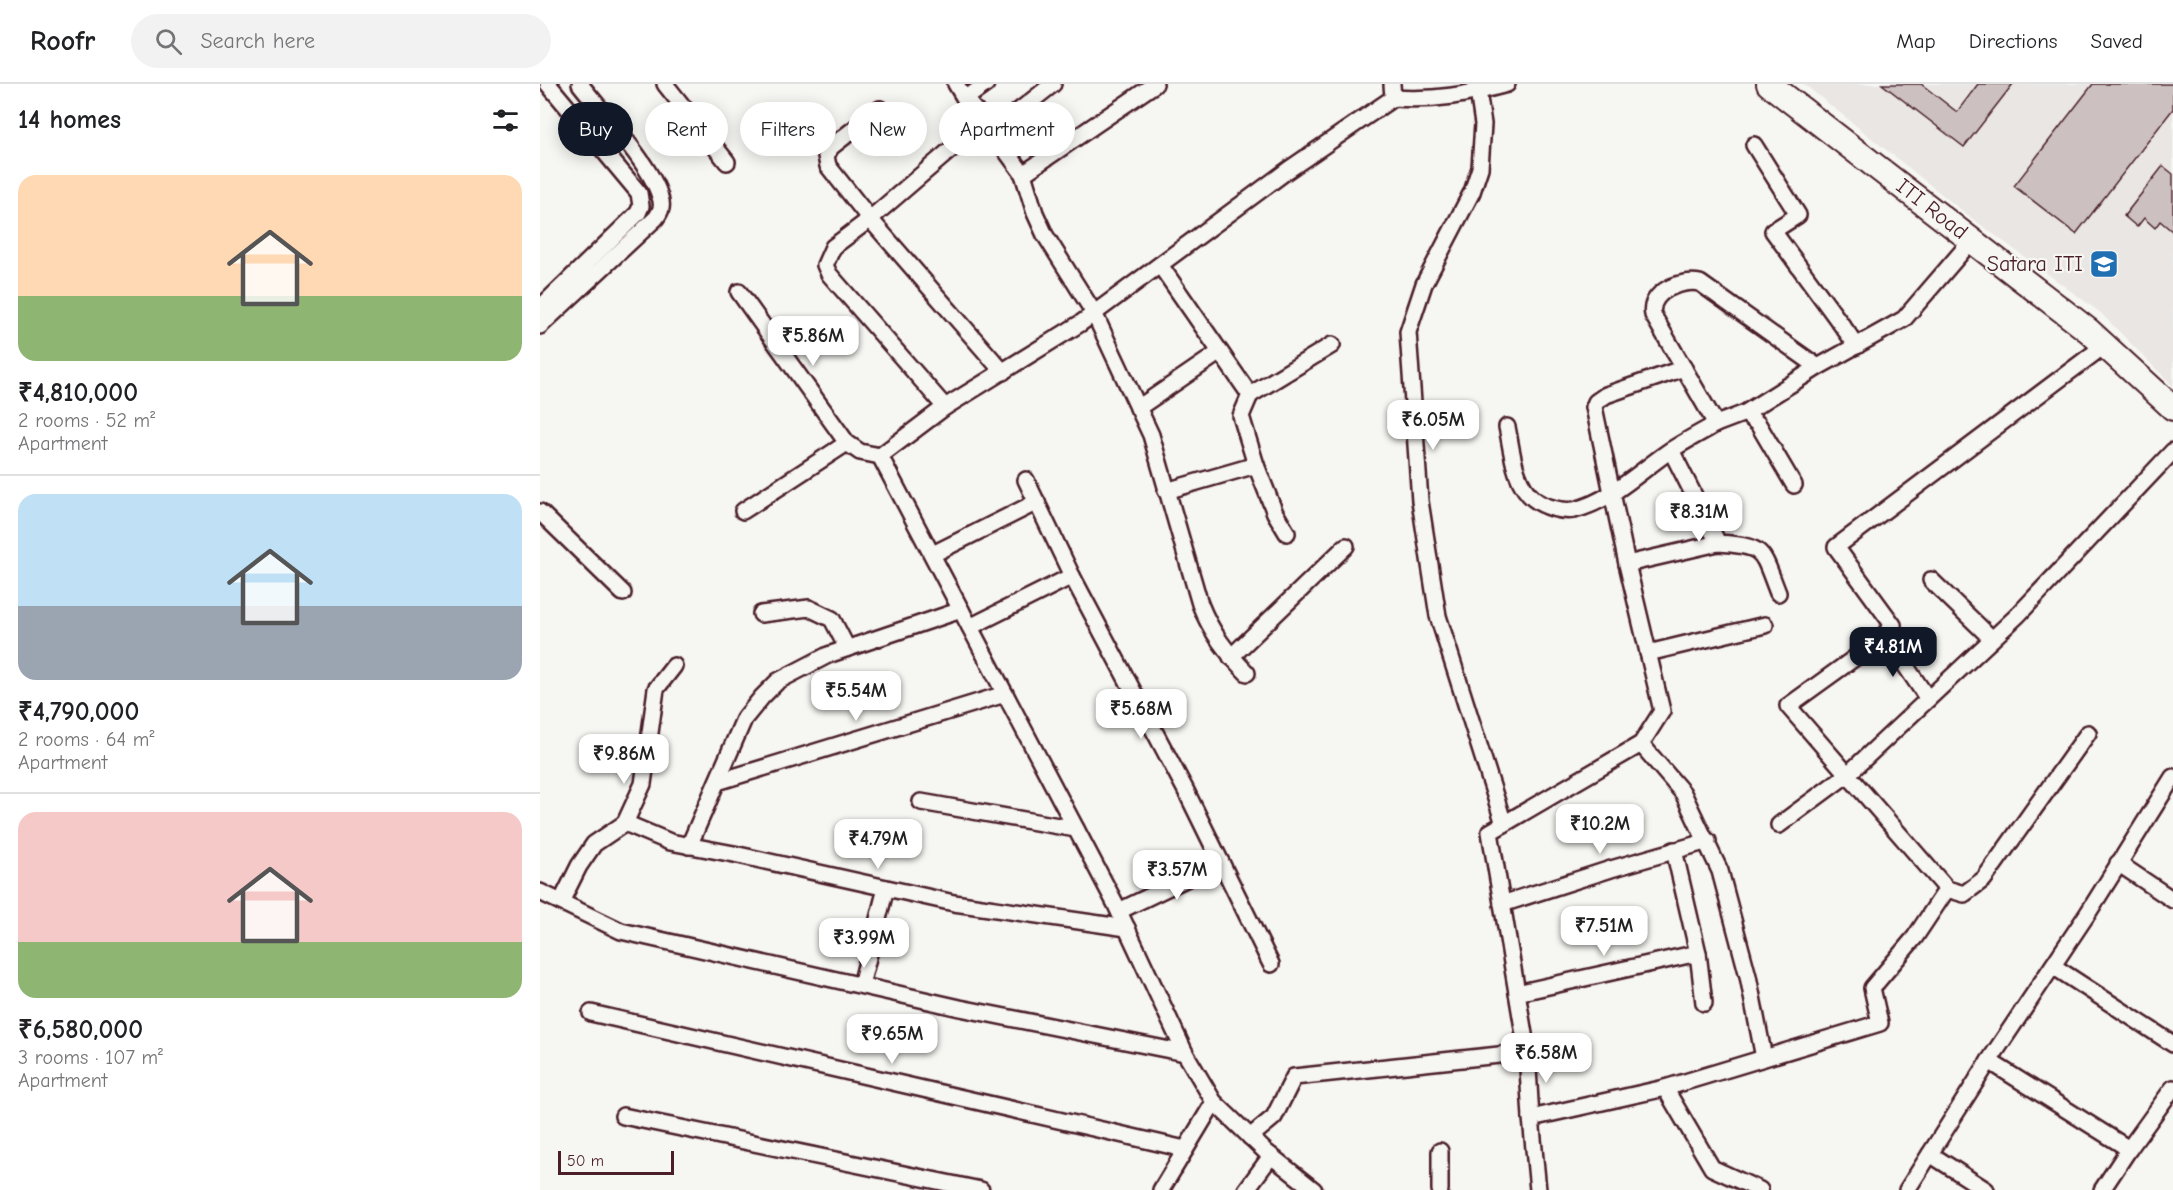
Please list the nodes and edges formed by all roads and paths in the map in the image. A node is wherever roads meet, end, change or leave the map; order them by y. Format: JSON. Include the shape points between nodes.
{"nodes":[{"id":1,"x":548,"y":84,"type":"edge"},
{"id":2,"x":580,"y":84,"type":"edge"},
{"id":3,"x":665,"y":84,"type":"edge"},
{"id":4,"x":956,"y":84,"type":"edge"},
{"id":5,"x":986,"y":84,"type":"edge"},
{"id":6,"x":1053,"y":84,"type":"edge"},
{"id":7,"x":1155,"y":84,"type":"edge"},
{"id":8,"x":1507,"y":84,"type":"edge"},
{"id":9,"x":1769,"y":84,"type":"edge"},
{"id":10,"x":1392,"y":91,"type":"edge"},
{"id":11,"x":1478,"y":91,"type":"junction"},
{"id":12,"x":965,"y":99,"type":"junction"},
{"id":13,"x":967,"y":102,"type":"edge"},
{"id":14,"x":1026,"y":102,"type":"edge"},
{"id":15,"x":848,"y":134,"type":"edge"},
{"id":16,"x":1754,"y":145,"type":"dead end"},
{"id":17,"x":951,"y":156,"type":"edge"},
{"id":18,"x":1010,"y":156,"type":"edge"},
{"id":19,"x":727,"y":162,"type":"dead end"},
{"id":20,"x":1023,"y":174,"type":"junction"},
{"id":21,"x":870,"y":219,"type":"junction"},
{"id":22,"x":1972,"y":240,"type":"junction"},
{"id":23,"x":1160,"y":265,"type":"junction"},
{"id":24,"x":739,"y":292,"type":"dead end"},
{"id":25,"x":540,"y":308,"type":"edge"},
{"id":26,"x":1094,"y":313,"type":"junction"},
{"id":27,"x":540,"y":326,"type":"edge"},
{"id":28,"x":1332,"y":345,"type":"dead end"},
{"id":29,"x":2105,"y":345,"type":"junction"},
{"id":30,"x":1857,"y":346,"type":"junction"},
{"id":31,"x":1221,"y":352,"type":"junction"},
{"id":32,"x":1818,"y":367,"type":"junction"},
{"id":33,"x":1684,"y":368,"type":"junction"},
{"id":34,"x":1003,"y":372,"type":"junction"},
{"id":35,"x":1250,"y":394,"type":"junction"},
{"id":36,"x":945,"y":407,"type":"junction"},
{"id":37,"x":1138,"y":408,"type":"junction"},
{"id":38,"x":2173,"y":408,"type":"edge"},
{"id":39,"x":1745,"y":413,"type":"junction"},
{"id":40,"x":1716,"y":424,"type":"junction"},
{"id":41,"x":1507,"y":427,"type":"dead end"},
{"id":42,"x":847,"y":443,"type":"junction"},
{"id":43,"x":1671,"y":450,"type":"junction"},
{"id":44,"x":2173,"y":451,"type":"edge"},
{"id":45,"x":880,"y":456,"type":"junction"},
{"id":46,"x":1256,"y":465,"type":"junction"},
{"id":47,"x":1026,"y":480,"type":"dead end"},
{"id":48,"x":1794,"y":485,"type":"dead end"},
{"id":49,"x":1166,"y":491,"type":"junction"},
{"id":50,"x":1611,"y":493,"type":"junction"},
{"id":51,"x":1037,"y":502,"type":"junction"},
{"id":52,"x":540,"y":512,"type":"edge"},
{"id":53,"x":743,"y":512,"type":"dead end"},
{"id":54,"x":1287,"y":533,"type":"dead end"},
{"id":55,"x":1718,"y":543,"type":"junction"},
{"id":56,"x":1346,"y":546,"type":"dead end"},
{"id":57,"x":933,"y":554,"type":"junction"},
{"id":58,"x":1627,"y":564,"type":"junction"},
{"id":59,"x":1072,"y":576,"type":"junction"},
{"id":60,"x":1931,"y":580,"type":"dead end"},
{"id":61,"x":623,"y":593,"type":"dead end"},
{"id":62,"x":1778,"y":593,"type":"dead end"},
{"id":63,"x":962,"y":610,"type":"junction"},
{"id":64,"x":761,"y":614,"type":"dead end"},
{"id":65,"x":1765,"y":625,"type":"dead end"},
{"id":66,"x":970,"y":627,"type":"junction"},
{"id":67,"x":1881,"y":639,"type":"junction"},
{"id":68,"x":1992,"y":639,"type":"junction"},
{"id":69,"x":847,"y":648,"type":"junction"},
{"id":70,"x":1648,"y":653,"type":"junction"},
{"id":71,"x":1231,"y":657,"type":"junction"},
{"id":72,"x":674,"y":666,"type":"dead end"},
{"id":73,"x":1247,"y":673,"type":"dead end"},
{"id":74,"x":1005,"y":694,"type":"junction"},
{"id":75,"x":1928,"y":699,"type":"junction"},
{"id":76,"x":2088,"y":733,"type":"dead end"},
{"id":77,"x":1641,"y":744,"type":"junction"},
{"id":78,"x":1848,"y":774,"type":"junction"},
{"id":79,"x":2173,"y":777,"type":"edge"},
{"id":80,"x":717,"y":782,"type":"junction"},
{"id":81,"x":2167,"y":799,"type":"edge"},
{"id":82,"x":921,"y":802,"type":"dead end"},
{"id":83,"x":625,"y":822,"type":"junction"},
{"id":84,"x":1504,"y":824,"type":"junction"},
{"id":85,"x":1779,"y":825,"type":"dead end"},
{"id":86,"x":1076,"y":829,"type":"junction"},
{"id":87,"x":1708,"y":841,"type":"junction"},
{"id":88,"x":689,"y":846,"type":"junction"},
{"id":89,"x":1674,"y":850,"type":"junction"},
{"id":90,"x":1221,"y":861,"type":"junction"},
{"id":91,"x":2118,"y":862,"type":"junction"},
{"id":92,"x":886,"y":888,"type":"junction"},
{"id":93,"x":1947,"y":889,"type":"junction"},
{"id":94,"x":540,"y":892,"type":"edge"},
{"id":95,"x":2173,"y":900,"type":"edge"},
{"id":96,"x":561,"y":902,"type":"junction"},
{"id":97,"x":1502,"y":904,"type":"junction"},
{"id":98,"x":1119,"y":911,"type":"junction"},
{"id":99,"x":1127,"y":928,"type":"junction"},
{"id":100,"x":1698,"y":953,"type":"junction"},
{"id":101,"x":1271,"y":964,"type":"dead end"},
{"id":102,"x":2053,"y":966,"type":"junction"},
{"id":103,"x":861,"y":985,"type":"junction"},
{"id":104,"x":1517,"y":993,"type":"junction"},
{"id":105,"x":1704,"y":1003,"type":"dead end"},
{"id":106,"x":591,"y":1013,"type":"dead end"},
{"id":107,"x":2173,"y":1044,"type":"edge"},
{"id":108,"x":1527,"y":1052,"type":"junction"},
{"id":109,"x":1185,"y":1053,"type":"junction"},
{"id":110,"x":1764,"y":1058,"type":"junction"},
{"id":111,"x":1989,"y":1061,"type":"junction"},
{"id":112,"x":1665,"y":1088,"type":"junction"},
{"id":113,"x":2173,"y":1088,"type":"edge"},
{"id":114,"x":1214,"y":1102,"type":"junction"},
{"id":115,"x":623,"y":1116,"type":"dead end"},
{"id":116,"x":1531,"y":1118,"type":"junction"},
{"id":117,"x":1250,"y":1137,"type":"junction"},
{"id":118,"x":1185,"y":1149,"type":"junction"},
{"id":119,"x":2129,"y":1149,"type":"junction"},
{"id":120,"x":1440,"y":1151,"type":"dead end"},
{"id":121,"x":1930,"y":1154,"type":"junction"},
{"id":122,"x":1271,"y":1156,"type":"junction"},
{"id":123,"x":981,"y":1190,"type":"edge"},
{"id":124,"x":1161,"y":1190,"type":"edge"},
{"id":125,"x":1245,"y":1190,"type":"edge"},
{"id":126,"x":1314,"y":1190,"type":"edge"},
{"id":127,"x":1440,"y":1190,"type":"edge"},
{"id":128,"x":1538,"y":1190,"type":"edge"},
{"id":129,"x":1760,"y":1190,"type":"edge"},
{"id":130,"x":1907,"y":1190,"type":"edge"},
{"id":131,"x":1986,"y":1190,"type":"edge"},
{"id":132,"x":2103,"y":1190,"type":"edge"}],
"edges":[{"from":1,"to":25,"type":"street","via":[[639,193],[641,206]]},
{"from":2,"to":27,"type":"street","via":[[646,168],[657,187],[661,210]]},
{"from":3,"to":19,"type":"street"},
{"from":4,"to":12,"type":"street"},
{"from":5,"to":12,"type":"street"},
{"from":6,"to":14,"type":"street"},
{"from":7,"to":20,"type":"street"},
{"from":8,"to":11,"type":"street"},
{"from":9,"to":22,"type":"main road","name":"ITI Road"},
{"from":10,"to":11,"type":"street","via":[[1421,100]]},
{"from":10,"to":23,"type":"street"},
{"from":11,"to":84,"type":"street","via":[[1483,124],[1480,168],[1472,192],[1424,284],[1408,332],[1420,501],[1438,616]]},
{"from":12,"to":13,"type":"street"},
{"from":15,"to":21,"type":"street","via":[[831,147],[826,156],[828,166]]},
{"from":16,"to":30,"type":"street","via":[[1797,216],[1773,231]]},
{"from":17,"to":21,"type":"street"},
{"from":18,"to":20,"type":"street"},
{"from":20,"to":26,"type":"street","via":[[1045,235]]},
{"from":21,"to":34,"type":"street"},
{"from":21,"to":36,"type":"street","via":[[833,247],[825,265]]},
{"from":22,"to":29,"type":"main road","name":"ITI Road"},
{"from":22,"to":30,"type":"street","via":[[1904,319]]},
{"from":23,"to":26,"type":"street"},
{"from":23,"to":31,"type":"street"},
{"from":24,"to":42,"type":"street"},
{"from":26,"to":34,"type":"street"},
{"from":26,"to":37,"type":"street"},
{"from":28,"to":35,"type":"street"},
{"from":29,"to":38,"type":"main road","name":"ITI Road"},
{"from":29,"to":67,"type":"street","via":[[1836,546],[1893,625]]},
{"from":30,"to":32,"type":"street"},
{"from":31,"to":35,"type":"street"},
{"from":31,"to":37,"type":"street"},
{"from":32,"to":33,"type":"street","via":[[1692,281],[1672,287],[1652,303],[1653,315]]},
{"from":32,"to":39,"type":"street"},
{"from":33,"to":40,"type":"street"},
{"from":33,"to":50,"type":"street","via":[[1596,402]]},
{"from":34,"to":36,"type":"street"},
{"from":35,"to":46,"type":"street","via":[[1241,416]]},
{"from":36,"to":45,"type":"street"},
{"from":37,"to":49,"type":"street","via":[[1151,435]]},
{"from":39,"to":40,"type":"street"},
{"from":39,"to":48,"type":"street","via":[[1758,424]]},
{"from":40,"to":43,"type":"street"},
{"from":41,"to":50,"type":"street","via":[[1516,471],[1534,499],[1551,507],[1573,510]]},
{"from":42,"to":45,"type":"street","via":[[860,452]]},
{"from":42,"to":53,"type":"street"},
{"from":43,"to":50,"type":"street"},
{"from":43,"to":55,"type":"street"},
{"from":44,"to":68,"type":"street"},
{"from":45,"to":57,"type":"street"},
{"from":46,"to":49,"type":"street"},
{"from":46,"to":54,"type":"street"},
{"from":47,"to":51,"type":"street"},
{"from":49,"to":71,"type":"street","via":[[1200,604],[1215,637]]},
{"from":50,"to":58,"type":"street"},
{"from":51,"to":57,"type":"street"},
{"from":51,"to":59,"type":"street"},
{"from":52,"to":61,"type":"street"},
{"from":55,"to":58,"type":"street"},
{"from":55,"to":62,"type":"street","via":[[1745,545],[1758,551]]},
{"from":56,"to":71,"type":"street"},
{"from":57,"to":63,"type":"street"},
{"from":58,"to":70,"type":"street"},
{"from":59,"to":66,"type":"street"},
{"from":59,"to":90,"type":"street"},
{"from":60,"to":68,"type":"street"},
{"from":63,"to":66,"type":"street"},
{"from":63,"to":69,"type":"street"},
{"from":64,"to":69,"type":"street","via":[[809,608],[832,619]]},
{"from":65,"to":70,"type":"street"},
{"from":66,"to":74,"type":"street"},
{"from":67,"to":75,"type":"street","via":[[1903,662]]},
{"from":67,"to":78,"type":"street","via":[[1788,706]]},
{"from":68,"to":75,"type":"street"},
{"from":69,"to":80,"type":"street","via":[[778,681],[762,697],[744,719]]},
{"from":70,"to":77,"type":"street","via":[[1662,711]]},
{"from":71,"to":73,"type":"street"},
{"from":72,"to":83,"type":"street","via":[[656,689],[643,784]]},
{"from":74,"to":80,"type":"street"},
{"from":74,"to":86,"type":"street"},
{"from":75,"to":78,"type":"street"},
{"from":76,"to":93,"type":"street","via":[[1984,879],[1965,894]]},
{"from":77,"to":84,"type":"street"},
{"from":77,"to":87,"type":"street","via":[[1683,793]]},
{"from":78,"to":85,"type":"street"},
{"from":78,"to":93,"type":"street"},
{"from":79,"to":81,"type":"street"},
{"from":80,"to":88,"type":"street"},
{"from":81,"to":91,"type":"street"},
{"from":82,"to":86,"type":"street"},
{"from":83,"to":88,"type":"street","via":[[670,843]]},
{"from":83,"to":96,"type":"street","via":[[594,844]]},
{"from":84,"to":97,"type":"street","via":[[1490,832]]},
{"from":86,"to":98,"type":"street"},
{"from":87,"to":89,"type":"street"},
{"from":87,"to":110,"type":"street","via":[[1748,976]]},
{"from":88,"to":92,"type":"street"},
{"from":89,"to":97,"type":"street"},
{"from":89,"to":100,"type":"street"},
{"from":90,"to":98,"type":"street"},
{"from":90,"to":101,"type":"street"},
{"from":91,"to":95,"type":"street"},
{"from":91,"to":102,"type":"street"},
{"from":92,"to":99,"type":"street","via":[[954,903]]},
{"from":92,"to":103,"type":"street"},
{"from":93,"to":110,"type":"street","via":[[1915,937],[1872,988],[1880,1023]]},
{"from":94,"to":96,"type":"street"},
{"from":96,"to":103,"type":"street","via":[[621,931]]},
{"from":97,"to":104,"type":"street"},
{"from":98,"to":99,"type":"street"},
{"from":99,"to":109,"type":"street"},
{"from":100,"to":104,"type":"street"},
{"from":100,"to":105,"type":"street"},
{"from":102,"to":107,"type":"street"},
{"from":102,"to":111,"type":"street"},
{"from":103,"to":109,"type":"street"},
{"from":104,"to":108,"type":"street"},
{"from":106,"to":118,"type":"street"},
{"from":108,"to":116,"type":"street"},
{"from":108,"to":117,"type":"street","via":[[1294,1077],[1274,1117]]},
{"from":109,"to":114,"type":"street"},
{"from":110,"to":112,"type":"street"},
{"from":111,"to":119,"type":"street"},
{"from":111,"to":121,"type":"street"},
{"from":112,"to":116,"type":"street"},
{"from":112,"to":129,"type":"street","via":[[1712,1168]]},
{"from":113,"to":119,"type":"street"},
{"from":114,"to":117,"type":"street"},
{"from":114,"to":118,"type":"street"},
{"from":115,"to":123,"type":"street"},
{"from":116,"to":128,"type":"street"},
{"from":117,"to":122,"type":"street"},
{"from":118,"to":124,"type":"street"},
{"from":119,"to":132,"type":"street"},
{"from":120,"to":127,"type":"street"},
{"from":121,"to":130,"type":"street"},
{"from":121,"to":131,"type":"street"},
{"from":122,"to":125,"type":"street"},
{"from":122,"to":126,"type":"street"}]}
